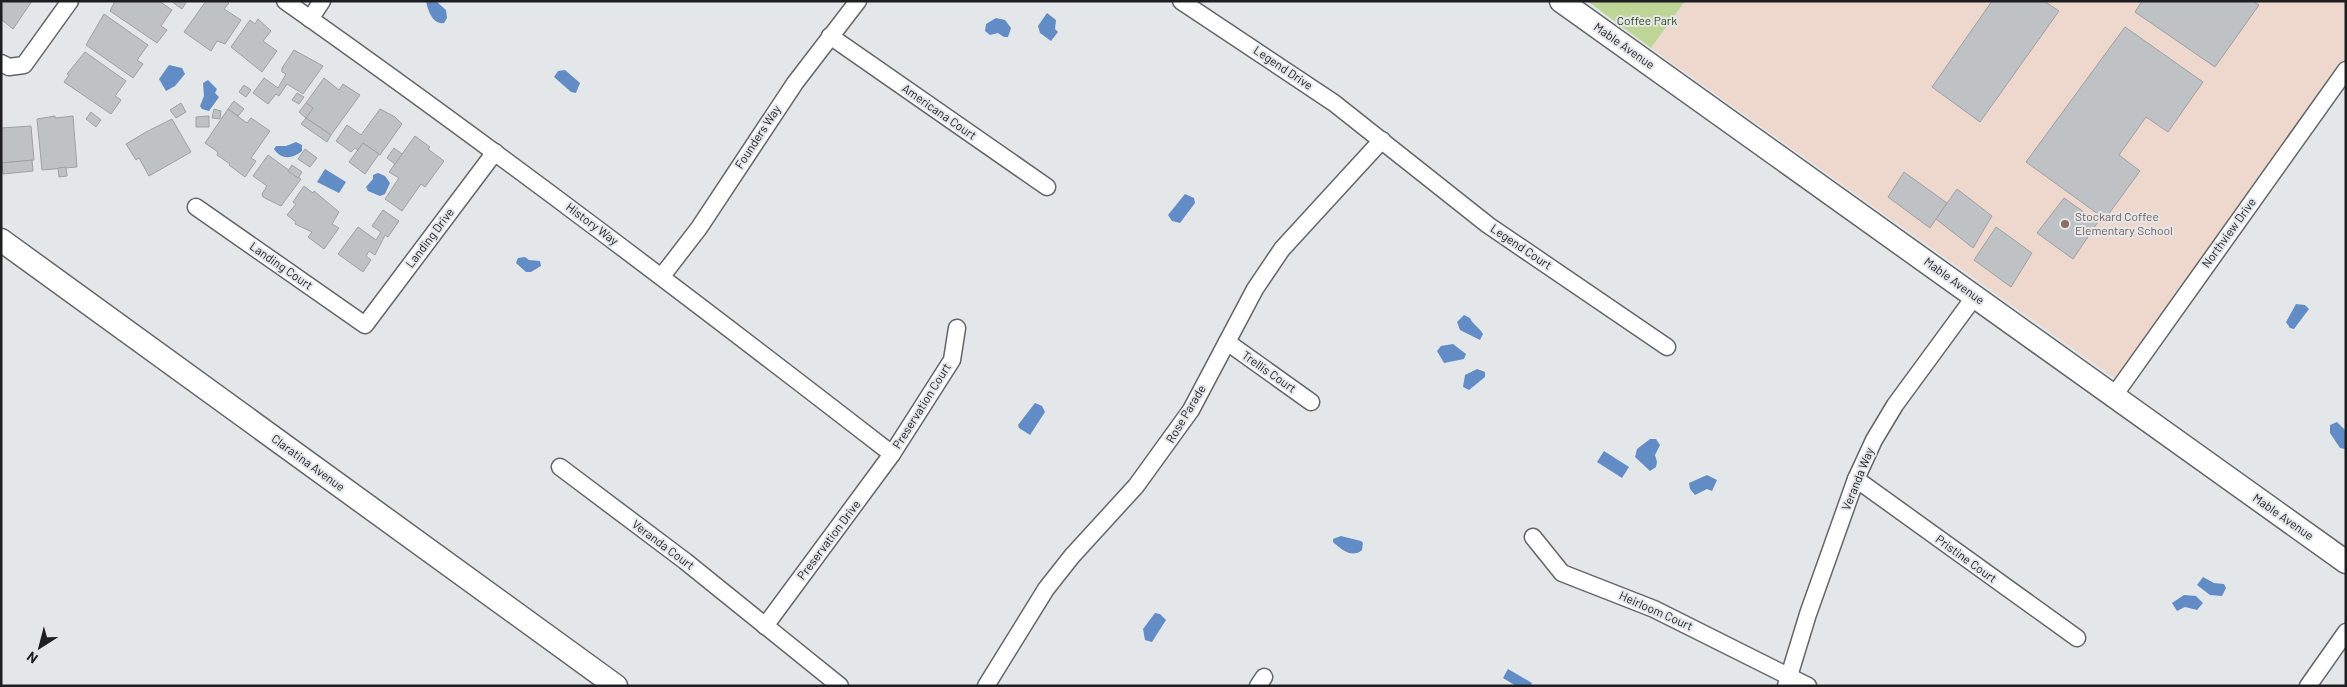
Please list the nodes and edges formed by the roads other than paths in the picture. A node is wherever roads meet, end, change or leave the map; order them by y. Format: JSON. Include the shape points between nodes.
{"nodes":[{"id":1,"x":70,"y":1,"type":"edge"},
{"id":2,"x":286,"y":1,"type":"edge"},
{"id":3,"x":322,"y":1,"type":"edge"},
{"id":4,"x":858,"y":1,"type":"edge"},
{"id":5,"x":1181,"y":1,"type":"edge"},
{"id":6,"x":1561,"y":1,"type":"edge"},
{"id":7,"x":310,"y":18,"type":"junction"},
{"id":8,"x":830,"y":36,"type":"junction"},
{"id":9,"x":9,"y":65,"type":"edge"},
{"id":10,"x":2346,"y":70,"type":"edge"},
{"id":11,"x":1382,"y":140,"type":"junction"},
{"id":12,"x":495,"y":152,"type":"junction"},
{"id":13,"x":1047,"y":187,"type":"dead end"},
{"id":14,"x":196,"y":207,"type":"dead end"},
{"id":15,"x":1,"y":240,"type":"edge"},
{"id":16,"x":662,"y":276,"type":"junction"},
{"id":17,"x":1975,"y":296,"type":"junction"},
{"id":18,"x":365,"y":325,"type":"joint"},
{"id":19,"x":957,"y":328,"type":"dead end"},
{"id":20,"x":1227,"y":342,"type":"junction"},
{"id":21,"x":1667,"y":347,"type":"dead end"},
{"id":22,"x":2113,"y":397,"type":"junction"},
{"id":23,"x":1311,"y":402,"type":"dead end"},
{"id":24,"x":892,"y":454,"type":"junction"},
{"id":25,"x":560,"y":467,"type":"dead end"},
{"id":26,"x":1856,"y":479,"type":"junction"},
{"id":27,"x":1533,"y":537,"type":"dead end"},
{"id":28,"x":2346,"y":562,"type":"edge"},
{"id":29,"x":765,"y":626,"type":"junction"},
{"id":30,"x":2346,"y":632,"type":"edge"},
{"id":31,"x":2077,"y":638,"type":"dead end"},
{"id":32,"x":1788,"y":681,"type":"edge"},
{"id":33,"x":616,"y":686,"type":"edge"},
{"id":34,"x":840,"y":686,"type":"edge"},
{"id":35,"x":986,"y":686,"type":"edge"},
{"id":36,"x":1808,"y":686,"type":"edge"},
{"id":37,"x":2308,"y":686,"type":"edge"}],
"edges":[{"from":1,"to":9,"type":"street","via":[[30,59]]},
{"from":2,"to":7,"type":"street","name":"History Way"},
{"from":3,"to":7,"type":"street"},
{"from":4,"to":8,"type":"street","name":"Founders Way"},
{"from":5,"to":11,"type":"street","name":"Legend Drive","via":[[1285,69]]},
{"from":6,"to":17,"type":"street","name":"Mable Avenue"},
{"from":7,"to":12,"type":"street","name":"History Way"},
{"from":8,"to":13,"type":"street","name":"Americana Court"},
{"from":8,"to":16,"type":"street","name":"Founders Way"},
{"from":10,"to":22,"type":"street","name":"Northview Drive"},
{"from":11,"to":20,"type":"street","name":"Rose Parade","via":[[1282,249],[1255,289]]},
{"from":11,"to":21,"type":"street","name":"Legend Court","via":[[1488,225]]},
{"from":12,"to":16,"type":"street","name":"History Way"},
{"from":12,"to":18,"type":"street","name":"Landing Drive"},
{"from":14,"to":18,"type":"street","name":"Landing Court"},
{"from":15,"to":33,"type":"street","name":"Claratina Avenue"},
{"from":16,"to":24,"type":"street","name":"History Way"},
{"from":17,"to":22,"type":"street","name":"Mable Avenue"},
{"from":17,"to":26,"type":"street","name":"Veranda Way","via":[[1895,405]]},
{"from":19,"to":24,"type":"street","name":"Preservation Court","via":[[952,360]]},
{"from":20,"to":23,"type":"street","name":"Trellis Court"},
{"from":20,"to":35,"type":"street","name":"Rose Parade","via":[[1191,410],[1165,449],[1046,589]]},
{"from":22,"to":28,"type":"street","name":"Mable Avenue"},
{"from":24,"to":29,"type":"street","name":"Preservation Drive"},
{"from":25,"to":29,"type":"street","name":"Veranda Court"},
{"from":26,"to":31,"type":"street","name":"Pristine Court"},
{"from":26,"to":32,"type":"street","name":"Veranda Way"},
{"from":27,"to":32,"type":"street","name":"Heirloom Court","via":[[1562,573],[1654,609]]},
{"from":29,"to":34,"type":"street"},
{"from":30,"to":37,"type":"street"},
{"from":32,"to":36,"type":"street","name":"Heirloom Court"}]}
